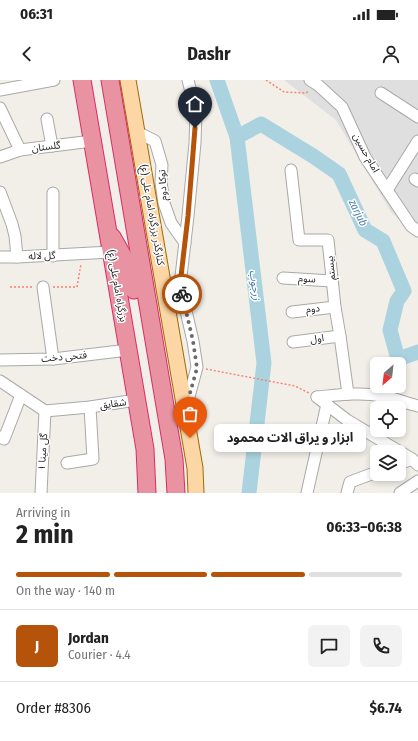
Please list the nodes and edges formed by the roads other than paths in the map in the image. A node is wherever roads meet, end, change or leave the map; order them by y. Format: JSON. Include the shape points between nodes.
{"nodes":[{"id":1,"x":54,"y":80,"type":"edge"},
{"id":2,"x":82,"y":80,"type":"edge"},
{"id":3,"x":110,"y":80,"type":"edge"},
{"id":4,"x":128,"y":80,"type":"edge"},
{"id":5,"x":188,"y":80,"type":"edge"},
{"id":6,"x":40,"y":81,"type":"edge"},
{"id":7,"x":314,"y":83,"type":"edge"},
{"id":8,"x":0,"y":90,"type":"edge"},
{"id":9,"x":381,"y":93,"type":"dead end"},
{"id":10,"x":0,"y":108,"type":"edge"},
{"id":11,"x":418,"y":117,"type":"edge"},
{"id":12,"x":47,"y":119,"type":"dead end"},
{"id":13,"x":3,"y":120,"type":"edge"},
{"id":14,"x":138,"y":134,"type":"junction"},
{"id":15,"x":120,"y":137,"type":"junction"},
{"id":16,"x":92,"y":141,"type":"junction"},
{"id":17,"x":418,"y":143,"type":"edge"},
{"id":18,"x":52,"y":146,"type":"junction"},
{"id":19,"x":20,"y":150,"type":"junction"},
{"id":20,"x":0,"y":157,"type":"edge"},
{"id":21,"x":291,"y":170,"type":"dead end"},
{"id":22,"x":387,"y":190,"type":"junction"},
{"id":23,"x":0,"y":192,"type":"edge"},
{"id":24,"x":53,"y":193,"type":"dead end"},
{"id":25,"x":107,"y":229,"type":"junction"},
{"id":26,"x":418,"y":231,"type":"edge"},
{"id":27,"x":185,"y":243,"type":"junction"},
{"id":28,"x":111,"y":252,"type":"junction"},
{"id":29,"x":0,"y":256,"type":"edge"},
{"id":30,"x":53,"y":256,"type":"junction"},
{"id":31,"x":16,"y":257,"type":"junction"},
{"id":32,"x":283,"y":278,"type":"dead end"},
{"id":33,"x":332,"y":281,"type":"junction"},
{"id":34,"x":43,"y":287,"type":"road end"},
{"id":35,"x":133,"y":297,"type":"junction"},
{"id":36,"x":334,"y":307,"type":"junction"},
{"id":37,"x":292,"y":312,"type":"dead end"},
{"id":38,"x":340,"y":336,"type":"junction"},
{"id":39,"x":293,"y":342,"type":"dead end"},
{"id":40,"x":128,"y":350,"type":"junction"},
{"id":41,"x":53,"y":359,"type":"junction"},
{"id":42,"x":0,"y":360,"type":"edge"},
{"id":43,"x":0,"y":381,"type":"edge"},
{"id":44,"x":348,"y":394,"type":"junction"},
{"id":45,"x":21,"y":395,"type":"junction"},
{"id":46,"x":136,"y":400,"type":"junction"},
{"id":47,"x":326,"y":404,"type":"junction"},
{"id":48,"x":418,"y":406,"type":"edge"},
{"id":49,"x":90,"y":407,"type":"junction"},
{"id":50,"x":185,"y":407,"type":"junction"},
{"id":51,"x":45,"y":411,"type":"junction"},
{"id":52,"x":168,"y":428,"type":"junction"},
{"id":53,"x":0,"y":437,"type":"edge"},
{"id":54,"x":415,"y":462,"type":"edge"},
{"id":55,"x":67,"y":463,"type":"dead end"},
{"id":56,"x":370,"y":475,"type":"edge"},
{"id":57,"x":418,"y":481,"type":"edge"},
{"id":58,"x":41,"y":493,"type":"edge"},
{"id":59,"x":146,"y":493,"type":"edge"},
{"id":60,"x":176,"y":493,"type":"edge"},
{"id":61,"x":196,"y":493,"type":"edge"},
{"id":62,"x":307,"y":493,"type":"edge"},
{"id":63,"x":347,"y":493,"type":"edge"},
{"id":64,"x":400,"y":493,"type":"edge"}],
"edges":[{"from":1,"to":6,"type":"street"},
{"from":2,"to":16,"type":"highway","name":"بزرگراه امام علی (ع)"},
{"from":3,"to":15,"type":"highway"},
{"from":4,"to":14,"type":"main road","name":"کنارگذر بزرگراه امام علی (ع)"},
{"from":5,"to":27,"type":"street","via":[[196,112]]},
{"from":6,"to":8,"type":"street"},
{"from":7,"to":22,"type":"street","name":"امام حسین","via":[[342,107],[365,157]]},
{"from":9,"to":11,"type":"street"},
{"from":10,"to":13,"type":"street"},
{"from":12,"to":18,"type":"street"},
{"from":13,"to":19,"type":"street"},
{"from":14,"to":15,"type":"main road"},
{"from":14,"to":27,"type":"street","name":"توکا دوم","via":[[155,141],[162,164],[164,203],[171,223]]},
{"from":14,"to":50,"type":"main road","name":"کنارگذر بزرگراه امام علی (ع)"},
{"from":15,"to":35,"type":"highway"},
{"from":16,"to":18,"type":"street","name":"گلستان"},
{"from":16,"to":25,"type":"highway","name":"بزرگراه امام علی (ع)"},
{"from":17,"to":22,"type":"street"},
{"from":18,"to":19,"type":"street","name":"گلستان"},
{"from":19,"to":20,"type":"street","name":"گلستان"},
{"from":21,"to":33,"type":"street","name":"بیستم","via":[[299,240],[328,240]]},
{"from":22,"to":26,"type":"street","name":"امام حسین","via":[[411,226]]},
{"from":23,"to":31,"type":"street","name":"گل لاله","via":[[15,236]]},
{"from":24,"to":30,"type":"street"},
{"from":25,"to":28,"type":"highway","name":"بزرگراه امام علی (ع)"},
{"from":25,"to":35,"type":"highway","via":[[129,267]]},
{"from":27,"to":50,"type":"street","via":[[180,285],[197,368]]},
{"from":28,"to":30,"type":"street","name":"گل لاله"},
{"from":28,"to":35,"type":"highway","name":"بزرگراه امام علی (ع)"},
{"from":29,"to":31,"type":"street"},
{"from":30,"to":31,"type":"street","name":"گل لاله"},
{"from":32,"to":33,"type":"street","name":"سوم"},
{"from":33,"to":36,"type":"street","name":"بیستم"},
{"from":34,"to":41,"type":"street"},
{"from":35,"to":40,"type":"highway","name":"بزرگراه امام علی (ع)"},
{"from":35,"to":52,"type":"highway","via":[[157,360]]},
{"from":36,"to":37,"type":"street","name":"دوم"},
{"from":36,"to":38,"type":"street","name":"بیستم"},
{"from":38,"to":39,"type":"street","name":"اول"},
{"from":38,"to":44,"type":"street","name":"بیستم"},
{"from":40,"to":41,"type":"street","name":"فتحی دخت"},
{"from":40,"to":46,"type":"highway","name":"بزرگراه امام علی (ع)"},
{"from":41,"to":42,"type":"street","name":"فتحی دخت"},
{"from":43,"to":45,"type":"street"},
{"from":44,"to":47,"type":"street","via":[[317,397]]},
{"from":44,"to":48,"type":"street","via":[[384,396]]},
{"from":45,"to":51,"type":"street"},
{"from":45,"to":53,"type":"street","via":[[4,439]]},
{"from":46,"to":49,"type":"street","name":"شقایق"},
{"from":46,"to":59,"type":"highway","name":"بزرگراه امام علی (ع)","via":[[145,449]]},
{"from":47,"to":54,"type":"street"},
{"from":47,"to":62,"type":"street"},
{"from":49,"to":51,"type":"street","name":"شقایق"},
{"from":49,"to":55,"type":"street","via":[[93,459]]},
{"from":50,"to":52,"type":"main road"},
{"from":50,"to":61,"type":"main road","name":"کنارگذر بزرگراه امام علی (ع)","via":[[195,468]]},
{"from":51,"to":58,"type":"street","name":"گل مینا ۱"},
{"from":52,"to":60,"type":"highway","via":[[174,459]]},
{"from":56,"to":63,"type":"street","via":[[350,482]]},
{"from":57,"to":64,"type":"street"}]}
